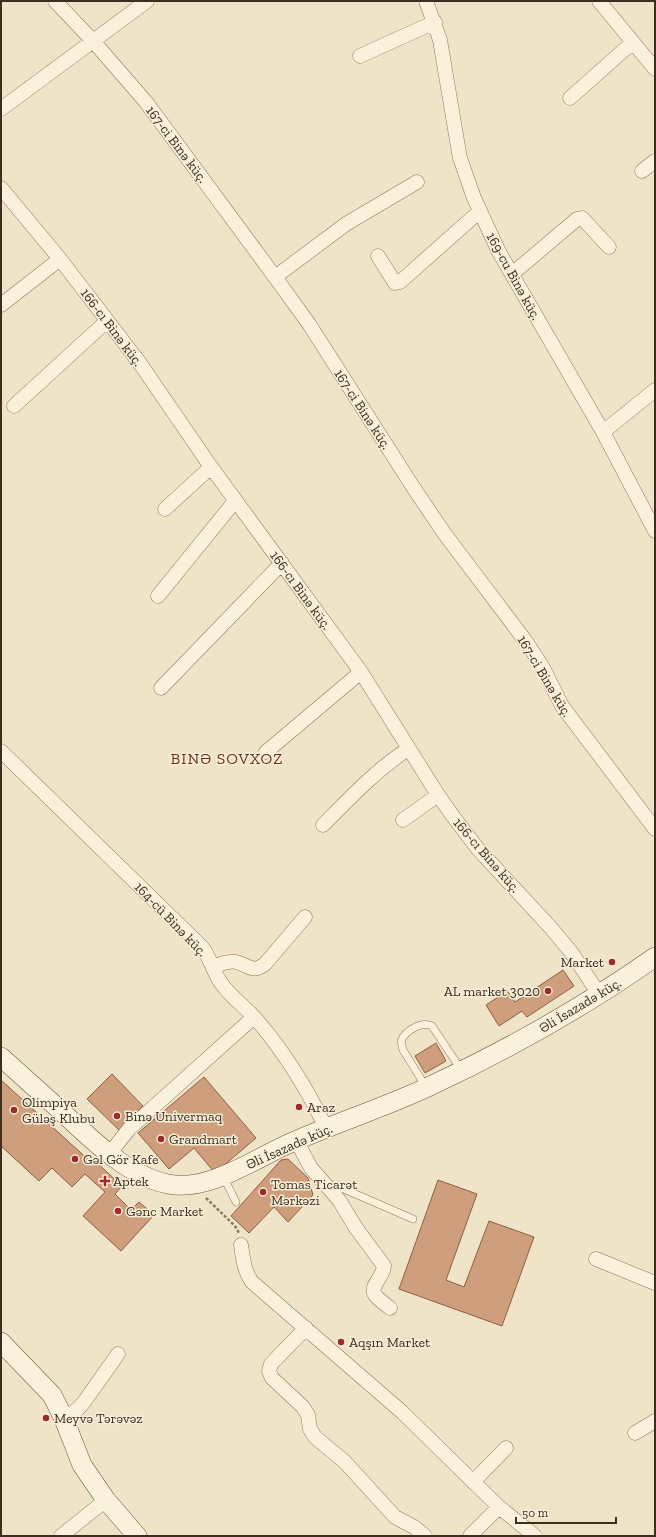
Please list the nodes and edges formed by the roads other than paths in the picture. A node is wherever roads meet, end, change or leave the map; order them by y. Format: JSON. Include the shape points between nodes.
{"nodes":[{"id":1,"x":55,"y":1,"type":"edge"},
{"id":2,"x":147,"y":1,"type":"edge"},
{"id":3,"x":426,"y":1,"type":"edge"},
{"id":4,"x":599,"y":1,"type":"edge"},
{"id":5,"x":435,"y":22,"type":"junction"},
{"id":6,"x":92,"y":41,"type":"junction"},
{"id":7,"x":633,"y":42,"type":"junction"},
{"id":8,"x":360,"y":56,"type":"dead end"},
{"id":9,"x":655,"y":69,"type":"edge"},
{"id":10,"x":570,"y":98,"type":"dead end"},
{"id":11,"x":1,"y":109,"type":"edge"},
{"id":12,"x":655,"y":161,"type":"edge"},
{"id":13,"x":642,"y":171,"type":"dead end"},
{"id":14,"x":417,"y":182,"type":"dead end"},
{"id":15,"x":1,"y":188,"type":"edge"},
{"id":16,"x":480,"y":211,"type":"junction"},
{"id":17,"x":609,"y":247,"type":"dead end"},
{"id":18,"x":378,"y":256,"type":"dead end"},
{"id":19,"x":60,"y":259,"type":"junction"},
{"id":20,"x":512,"y":274,"type":"junction"},
{"id":21,"x":275,"y":277,"type":"junction"},
{"id":22,"x":1,"y":305,"type":"edge"},
{"id":23,"x":107,"y":321,"type":"junction"},
{"id":24,"x":655,"y":390,"type":"edge"},
{"id":25,"x":14,"y":406,"type":"dead end"},
{"id":26,"x":603,"y":432,"type":"junction"},
{"id":27,"x":211,"y":467,"type":"junction"},
{"id":28,"x":234,"y":500,"type":"junction"},
{"id":29,"x":166,"y":509,"type":"dead end"},
{"id":30,"x":655,"y":531,"type":"edge"},
{"id":31,"x":282,"y":563,"type":"junction"},
{"id":32,"x":158,"y":596,"type":"dead end"},
{"id":33,"x":361,"y":672,"type":"junction"},
{"id":34,"x":161,"y":688,"type":"dead end"},
{"id":35,"x":408,"y":749,"type":"junction"},
{"id":36,"x":1,"y":751,"type":"edge"},
{"id":37,"x":266,"y":752,"type":"dead end"},
{"id":38,"x":438,"y":795,"type":"junction"},
{"id":39,"x":403,"y":820,"type":"dead end"},
{"id":40,"x":323,"y":825,"type":"dead end"},
{"id":41,"x":655,"y":829,"type":"edge"},
{"id":42,"x":305,"y":917,"type":"dead end"},
{"id":43,"x":655,"y":957,"type":"edge"},
{"id":44,"x":214,"y":966,"type":"junction"},
{"id":45,"x":599,"y":994,"type":"junction"},
{"id":46,"x":254,"y":1017,"type":"junction"},
{"id":47,"x":1,"y":1057,"type":"edge"},
{"id":48,"x":462,"y":1071,"type":"junction"},
{"id":49,"x":426,"y":1088,"type":"junction"},
{"id":50,"x":326,"y":1128,"type":"junction"},
{"id":51,"x":296,"y":1140,"type":"junction"},
{"id":52,"x":110,"y":1153,"type":"junction"},
{"id":53,"x":223,"y":1176,"type":"junction"},
{"id":54,"x":330,"y":1189,"type":"junction"},
{"id":55,"x":236,"y":1202,"type":"dead end"},
{"id":56,"x":413,"y":1219,"type":"dead end"},
{"id":57,"x":241,"y":1245,"type":"road end"},
{"id":58,"x":596,"y":1260,"type":"dead end"},
{"id":59,"x":655,"y":1283,"type":"edge"},
{"id":60,"x":390,"y":1308,"type":"dead end"},
{"id":61,"x":306,"y":1328,"type":"junction"},
{"id":62,"x":1,"y":1342,"type":"edge"},
{"id":63,"x":118,"y":1354,"type":"dead end"},
{"id":64,"x":64,"y":1419,"type":"junction"},
{"id":65,"x":655,"y":1421,"type":"edge"},
{"id":66,"x":635,"y":1433,"type":"dead end"},
{"id":67,"x":506,"y":1448,"type":"dead end"},
{"id":68,"x":473,"y":1482,"type":"junction"},
{"id":69,"x":106,"y":1500,"type":"junction"},
{"id":70,"x":499,"y":1507,"type":"junction"},
{"id":71,"x":61,"y":1536,"type":"edge"},
{"id":72,"x":137,"y":1536,"type":"edge"},
{"id":73,"x":425,"y":1536,"type":"edge"},
{"id":74,"x":470,"y":1536,"type":"edge"},
{"id":75,"x":535,"y":1536,"type":"edge"}],
"edges":[{"from":1,"to":6,"type":"street","name":"167-ci Binə küç."},
{"from":2,"to":6,"type":"street"},
{"from":3,"to":5,"type":"street","name":"169-cu Binə küç."},
{"from":4,"to":7,"type":"street"},
{"from":5,"to":8,"type":"street"},
{"from":5,"to":16,"type":"street","name":"169-cu Binə küç.","via":[[460,158]]},
{"from":6,"to":11,"type":"street"},
{"from":6,"to":21,"type":"street","name":"167-ci Binə küç.","via":[[146,102]]},
{"from":7,"to":9,"type":"street"},
{"from":7,"to":10,"type":"street"},
{"from":12,"to":13,"type":"street"},
{"from":14,"to":21,"type":"street","via":[[346,224]]},
{"from":15,"to":19,"type":"street","name":"166-cı Binə küç."},
{"from":16,"to":18,"type":"street","via":[[400,282],[395,283]]},
{"from":16,"to":20,"type":"street","name":"169-cu Binə küç."},
{"from":17,"to":20,"type":"street","via":[[582,218]]},
{"from":19,"to":22,"type":"street"},
{"from":19,"to":23,"type":"street","name":"166-cı Binə küç."},
{"from":20,"to":26,"type":"street","name":"169-cu Binə küç."},
{"from":21,"to":41,"type":"street","name":"167-ci Binə küç.","via":[[309,324],[444,533],[527,643],[562,706]]},
{"from":23,"to":25,"type":"street"},
{"from":23,"to":27,"type":"street","name":"166-cı Binə küç.","via":[[139,362]]},
{"from":24,"to":26,"type":"street"},
{"from":26,"to":30,"type":"street","name":"169-cu Binə küç."},
{"from":27,"to":28,"type":"street","name":"166-cı Binə küç."},
{"from":27,"to":29,"type":"street"},
{"from":28,"to":31,"type":"street","name":"166-cı Binə küç."},
{"from":28,"to":32,"type":"street"},
{"from":31,"to":33,"type":"street","name":"166-cı Binə küç."},
{"from":31,"to":34,"type":"street"},
{"from":33,"to":35,"type":"street","name":"166-cı Binə küç."},
{"from":33,"to":37,"type":"street"},
{"from":35,"to":38,"type":"street","name":"166-cı Binə küç."},
{"from":35,"to":40,"type":"street","via":[[388,762]]},
{"from":36,"to":44,"type":"street","name":"164-cü Binə küç.","via":[[202,948]]},
{"from":38,"to":39,"type":"street"},
{"from":38,"to":45,"type":"street","name":"166-cı Binə küç.","via":[[478,849],[571,952]]},
{"from":42,"to":44,"type":"street","via":[[259,969],[236,962]]},
{"from":43,"to":45,"type":"street","name":"Əli İsazadə küç."},
{"from":44,"to":46,"type":"street","name":"164-cü Binə küç.","via":[[220,982]]},
{"from":45,"to":48,"type":"street","name":"Əli İsazadə küç."},
{"from":46,"to":50,"type":"street","name":"164-cü Binə küç.","via":[[295,1071]]},
{"from":46,"to":52,"type":"street","via":[[129,1129]]},
{"from":47,"to":52,"type":"street","name":"Əli İsazadə küç."},
{"from":48,"to":49,"type":"street","name":"Əli İsazadə küç."},
{"from":48,"to":49,"type":"lane","via":[[432,1026],[421,1024],[405,1034],[401,1041],[403,1050]]},
{"from":49,"to":50,"type":"street","name":"Əli İsazadə küç."},
{"from":50,"to":51,"type":"street","name":"Əli İsazadə küç."},
{"from":51,"to":53,"type":"street","name":"Əli İsazadə küç."},
{"from":51,"to":54,"type":"street","via":[[311,1168]]},
{"from":52,"to":53,"type":"street","name":"Əli İsazadə küç.","via":[[127,1166],[170,1185],[193,1185]]},
{"from":53,"to":55,"type":"lane"},
{"from":54,"to":56,"type":"lane","via":[[344,1189]]},
{"from":54,"to":60,"type":"street","via":[[384,1266],[373,1291]]},
{"from":57,"to":61,"type":"street","via":[[245,1267],[252,1282]]},
{"from":58,"to":59,"type":"street"},
{"from":61,"to":68,"type":"street","via":[[414,1423]]},
{"from":61,"to":73,"type":"street","via":[[271,1364],[269,1371],[272,1378],[303,1406],[315,1437],[345,1462],[395,1517]]},
{"from":62,"to":64,"type":"street","via":[[52,1395]]},
{"from":63,"to":64,"type":"street","via":[[84,1402]]},
{"from":64,"to":69,"type":"street","via":[[82,1465]]},
{"from":65,"to":66,"type":"street"},
{"from":67,"to":68,"type":"street"},
{"from":68,"to":70,"type":"street"},
{"from":69,"to":71,"type":"street"},
{"from":69,"to":72,"type":"street"},
{"from":70,"to":74,"type":"street"},
{"from":70,"to":75,"type":"street"}]}
